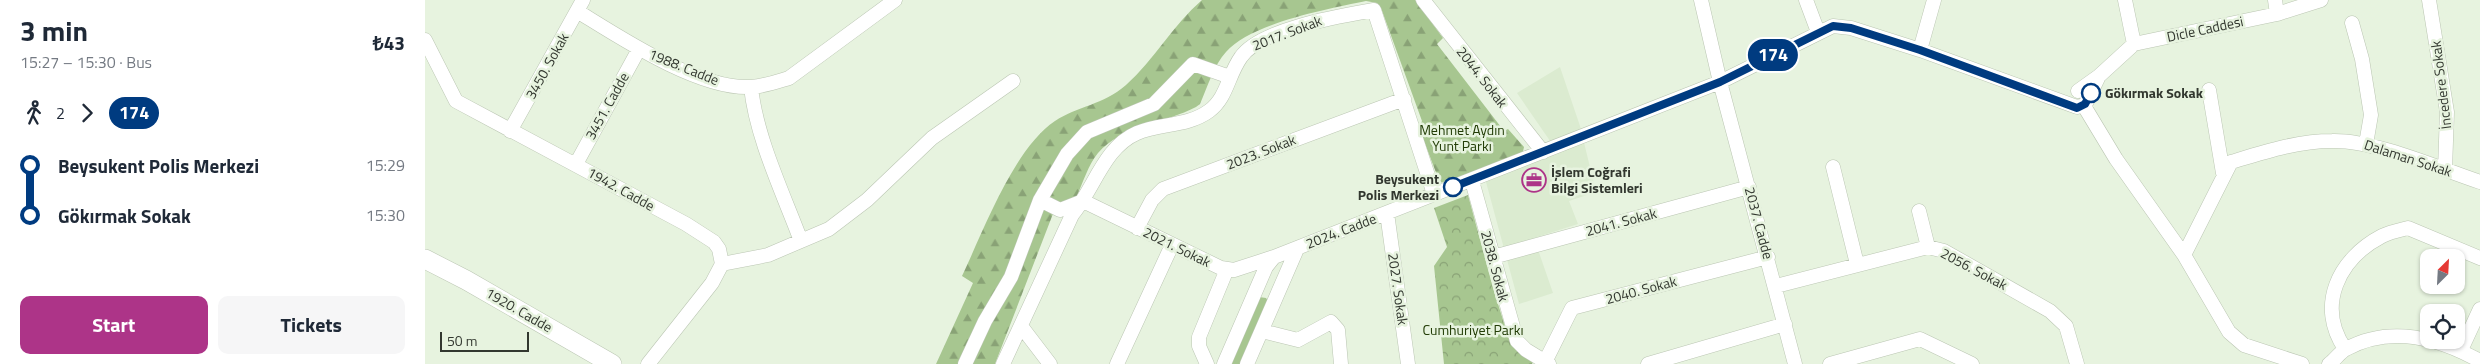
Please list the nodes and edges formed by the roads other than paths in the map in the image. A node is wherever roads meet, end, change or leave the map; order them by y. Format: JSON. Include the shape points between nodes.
{"nodes":[{"id":1,"x":895,"y":0,"type":"edge"},
{"id":2,"x":1423,"y":0,"type":"edge"},
{"id":3,"x":1701,"y":0,"type":"edge"},
{"id":4,"x":1806,"y":0,"type":"edge"},
{"id":5,"x":1935,"y":0,"type":"edge"},
{"id":6,"x":2125,"y":0,"type":"edge"},
{"id":7,"x":2321,"y":0,"type":"edge"},
{"id":8,"x":2429,"y":0,"type":"edge"},
{"id":9,"x":580,"y":6,"type":"edge"},
{"id":10,"x":2276,"y":7,"type":"edge"},
{"id":11,"x":2352,"y":23,"type":"dead end"},
{"id":12,"x":1818,"y":32,"type":"junction"},
{"id":13,"x":425,"y":40,"type":"edge"},
{"id":14,"x":2134,"y":44,"type":"junction"},
{"id":15,"x":639,"y":49,"type":"junction"},
{"id":16,"x":1920,"y":50,"type":"junction"},
{"id":17,"x":1230,"y":77,"type":"junction"},
{"id":18,"x":1013,"y":81,"type":"dead end"},
{"id":19,"x":1720,"y":82,"type":"junction"},
{"id":20,"x":751,"y":87,"type":"junction"},
{"id":21,"x":2209,"y":90,"type":"dead end"},
{"id":22,"x":1404,"y":98,"type":"junction"},
{"id":23,"x":2079,"y":99,"type":"junction"},
{"id":24,"x":511,"y":131,"type":"junction"},
{"id":25,"x":2366,"y":144,"type":"junction"},
{"id":26,"x":1543,"y":152,"type":"junction"},
{"id":27,"x":576,"y":164,"type":"junction"},
{"id":28,"x":1833,"y":167,"type":"dead end"},
{"id":29,"x":2445,"y":170,"type":"junction"},
{"id":30,"x":2223,"y":173,"type":"junction"},
{"id":31,"x":1472,"y":181,"type":"junction"},
{"id":32,"x":2480,"y":182,"type":"edge"},
{"id":33,"x":1749,"y":187,"type":"junction"},
{"id":34,"x":1434,"y":194,"type":"junction"},
{"id":35,"x":1040,"y":200,"type":"junction"},
{"id":36,"x":1083,"y":201,"type":"junction"},
{"id":37,"x":1919,"y":211,"type":"dead end"},
{"id":38,"x":1387,"y":213,"type":"junction"},
{"id":39,"x":1137,"y":228,"type":"junction"},
{"id":40,"x":801,"y":241,"type":"junction"},
{"id":41,"x":1172,"y":245,"type":"junction"},
{"id":42,"x":1928,"y":247,"type":"junction"},
{"id":43,"x":1297,"y":249,"type":"junction"},
{"id":44,"x":2184,"y":255,"type":"junction"},
{"id":45,"x":1274,"y":257,"type":"junction"},
{"id":46,"x":1493,"y":257,"type":"junction"},
{"id":47,"x":1768,"y":257,"type":"junction"},
{"id":48,"x":2480,"y":258,"type":"edge"},
{"id":49,"x":425,"y":259,"type":"edge"},
{"id":50,"x":722,"y":264,"type":"junction"},
{"id":51,"x":1251,"y":264,"type":"junction"},
{"id":52,"x":1857,"y":264,"type":"junction"},
{"id":53,"x":1227,"y":269,"type":"junction"},
{"id":54,"x":1258,"y":286,"type":"junction"},
{"id":55,"x":1776,"y":286,"type":"junction"},
{"id":56,"x":1277,"y":294,"type":"junction"},
{"id":57,"x":2480,"y":309,"type":"edge"},
{"id":58,"x":1785,"y":324,"type":"junction"},
{"id":59,"x":1021,"y":326,"type":"junction"},
{"id":60,"x":1262,"y":331,"type":"junction"},
{"id":61,"x":2345,"y":349,"type":"junction"},
{"id":62,"x":2461,"y":350,"type":"junction"},
{"id":63,"x":2480,"y":361,"type":"edge"},
{"id":64,"x":1547,"y":363,"type":"edge"},
{"id":65,"x":612,"y":364,"type":"edge"},
{"id":66,"x":648,"y":364,"type":"edge"},
{"id":67,"x":965,"y":364,"type":"edge"},
{"id":68,"x":1003,"y":364,"type":"edge"},
{"id":69,"x":1050,"y":364,"type":"edge"},
{"id":70,"x":1117,"y":364,"type":"edge"},
{"id":71,"x":1207,"y":364,"type":"edge"},
{"id":72,"x":1224,"y":364,"type":"edge"},
{"id":73,"x":1247,"y":364,"type":"edge"},
{"id":74,"x":1341,"y":364,"type":"edge"},
{"id":75,"x":1408,"y":364,"type":"edge"},
{"id":76,"x":1648,"y":364,"type":"edge"},
{"id":77,"x":1795,"y":364,"type":"edge"},
{"id":78,"x":1831,"y":364,"type":"edge"},
{"id":79,"x":1972,"y":364,"type":"edge"},
{"id":80,"x":2077,"y":364,"type":"edge"},
{"id":81,"x":2302,"y":364,"type":"edge"},
{"id":82,"x":2329,"y":364,"type":"edge"}],
"edges":[{"from":1,"to":20,"type":"street","name":"1988. Cadde","via":[[789,78]]},
{"from":2,"to":26,"type":"street","name":"2044. Sokak"},
{"from":3,"to":19,"type":"street"},
{"from":4,"to":12,"type":"street"},
{"from":5,"to":16,"type":"street"},
{"from":6,"to":14,"type":"street"},
{"from":7,"to":10,"type":"street","name":"Dicle Caddesi"},
{"from":8,"to":29,"type":"street","name":"İncedere Sokak","via":[[2447,112]]},
{"from":9,"to":15,"type":"street","name":"1988. Cadde"},
{"from":9,"to":24,"type":"street","name":"3450. Sokak"},
{"from":10,"to":14,"type":"street","name":"Dicle Caddesi"},
{"from":11,"to":25,"type":"street","via":[[2362,58],[2371,115]]},
{"from":12,"to":16,"type":"street","via":[[1840,26]]},
{"from":12,"to":19,"type":"street"},
{"from":13,"to":24,"type":"street","name":"1942. Cadde","via":[[456,101]]},
{"from":14,"to":23,"type":"street"},
{"from":15,"to":20,"type":"street","name":"1988. Cadde","via":[[708,79]]},
{"from":15,"to":27,"type":"street","name":"3451. Cadde"},
{"from":16,"to":23,"type":"street","via":[[2047,97]]},
{"from":17,"to":22,"type":"street","name":"2017. Sokak","via":[[1248,46],[1313,21],[1373,10]]},
{"from":17,"to":35,"type":"street","via":[[1193,64],[1154,104],[1087,132],[1067,154]]},
{"from":17,"to":36,"type":"street","name":"2017. Sokak","via":[[1223,97],[1209,111],[1193,120],[1137,133],[1115,147]]},
{"from":18,"to":40,"type":"street","via":[[933,138],[829,229]]},
{"from":19,"to":26,"type":"street","name":"2024. Cadde"},
{"from":19,"to":33,"type":"street","name":"2037. Cadde"},
{"from":20,"to":40,"type":"street","via":[[767,149]]},
{"from":21,"to":30,"type":"street"},
{"from":22,"to":34,"type":"street","name":"2017. Sokak"},
{"from":22,"to":39,"type":"street","name":"2023. Sokak","via":[[1163,189],[1152,200]]},
{"from":23,"to":44,"type":"street","via":[[2116,159]]},
{"from":24,"to":27,"type":"street","name":"1942. Cadde"},
{"from":25,"to":29,"type":"street","name":"Dalaman Sokak"},
{"from":25,"to":30,"type":"street","name":"Dalaman Sokak","via":[[2333,141],[2280,147],[2231,162]]},
{"from":26,"to":31,"type":"street","name":"2024. Cadde"},
{"from":27,"to":50,"type":"street","name":"1942. Cadde","via":[[707,236],[719,248]]},
{"from":28,"to":52,"type":"street"},
{"from":29,"to":32,"type":"street","name":"Dalaman Sokak"},
{"from":30,"to":44,"type":"street","name":"Dalaman Sokak"},
{"from":31,"to":34,"type":"street","name":"2024. Cadde"},
{"from":31,"to":46,"type":"street","name":"2038. Sokak"},
{"from":33,"to":46,"type":"street","name":"2041. Sokak"},
{"from":33,"to":47,"type":"street","name":"2037. Cadde"},
{"from":34,"to":38,"type":"street","name":"2024. Cadde"},
{"from":35,"to":36,"type":"street","via":[[1060,210]]},
{"from":35,"to":67,"type":"street","via":[[1011,277]]},
{"from":36,"to":39,"type":"street","name":"2021. Sokak"},
{"from":36,"to":59,"type":"street","name":"2017. Sokak","via":[[1072,215]]},
{"from":37,"to":42,"type":"street"},
{"from":38,"to":43,"type":"street","name":"2024. Cadde"},
{"from":38,"to":75,"type":"street","name":"2027. Sokak"},
{"from":39,"to":41,"type":"street","name":"2021. Sokak"},
{"from":40,"to":50,"type":"street","via":[[768,255]]},
{"from":41,"to":53,"type":"street","name":"2021. Sokak"},
{"from":41,"to":70,"type":"street"},
{"from":42,"to":52,"type":"street","name":"2056. Sokak"},
{"from":42,"to":80,"type":"street","name":"2056. Sokak","via":[[1944,251],[2050,311],[2066,326]]},
{"from":43,"to":45,"type":"street","name":"2024. Cadde"},
{"from":43,"to":56,"type":"street","name":"2024. Cadde"},
{"from":44,"to":81,"type":"street","via":[[2229,332],[2244,345]]},
{"from":45,"to":51,"type":"street","name":"2021. Sokak"},
{"from":45,"to":54,"type":"street"},
{"from":46,"to":64,"type":"street","name":"2038. Sokak","via":[[1517,341]]},
{"from":47,"to":55,"type":"street","name":"2037. Cadde"},
{"from":47,"to":64,"type":"street","name":"2040. Sokak","via":[[1573,308]]},
{"from":48,"to":61,"type":"street","via":[[2408,228],[2367,245],[2341,274],[2334,295],[2331,316],[2335,334]]},
{"from":49,"to":65,"type":"main road","name":"1920. Cadde"},
{"from":50,"to":66,"type":"street","via":[[712,283]]},
{"from":51,"to":53,"type":"street","name":"2021. Sokak"},
{"from":51,"to":54,"type":"street"},
{"from":52,"to":55,"type":"street","name":"2056. Sokak"},
{"from":53,"to":71,"type":"street","via":[[1199,337],[1199,346]]},
{"from":54,"to":56,"type":"street"},
{"from":54,"to":72,"type":"street"},
{"from":55,"to":58,"type":"street","name":"2037. Cadde"},
{"from":56,"to":60,"type":"street","name":"2024. Cadde"},
{"from":57,"to":62,"type":"street"},
{"from":58,"to":76,"type":"street"},
{"from":58,"to":77,"type":"street","name":"2037. Cadde"},
{"from":59,"to":68,"type":"street","name":"2017. Sokak"},
{"from":59,"to":69,"type":"street"},
{"from":60,"to":73,"type":"street","name":"2024. Cadde"},
{"from":60,"to":74,"type":"street","via":[[1298,340],[1331,322],[1338,330]]},
{"from":61,"to":62,"type":"street","via":[[2385,336],[2410,335]]},
{"from":61,"to":82,"type":"street"},
{"from":62,"to":63,"type":"street"},
{"from":78,"to":79,"type":"street","via":[[1920,339]]}]}
